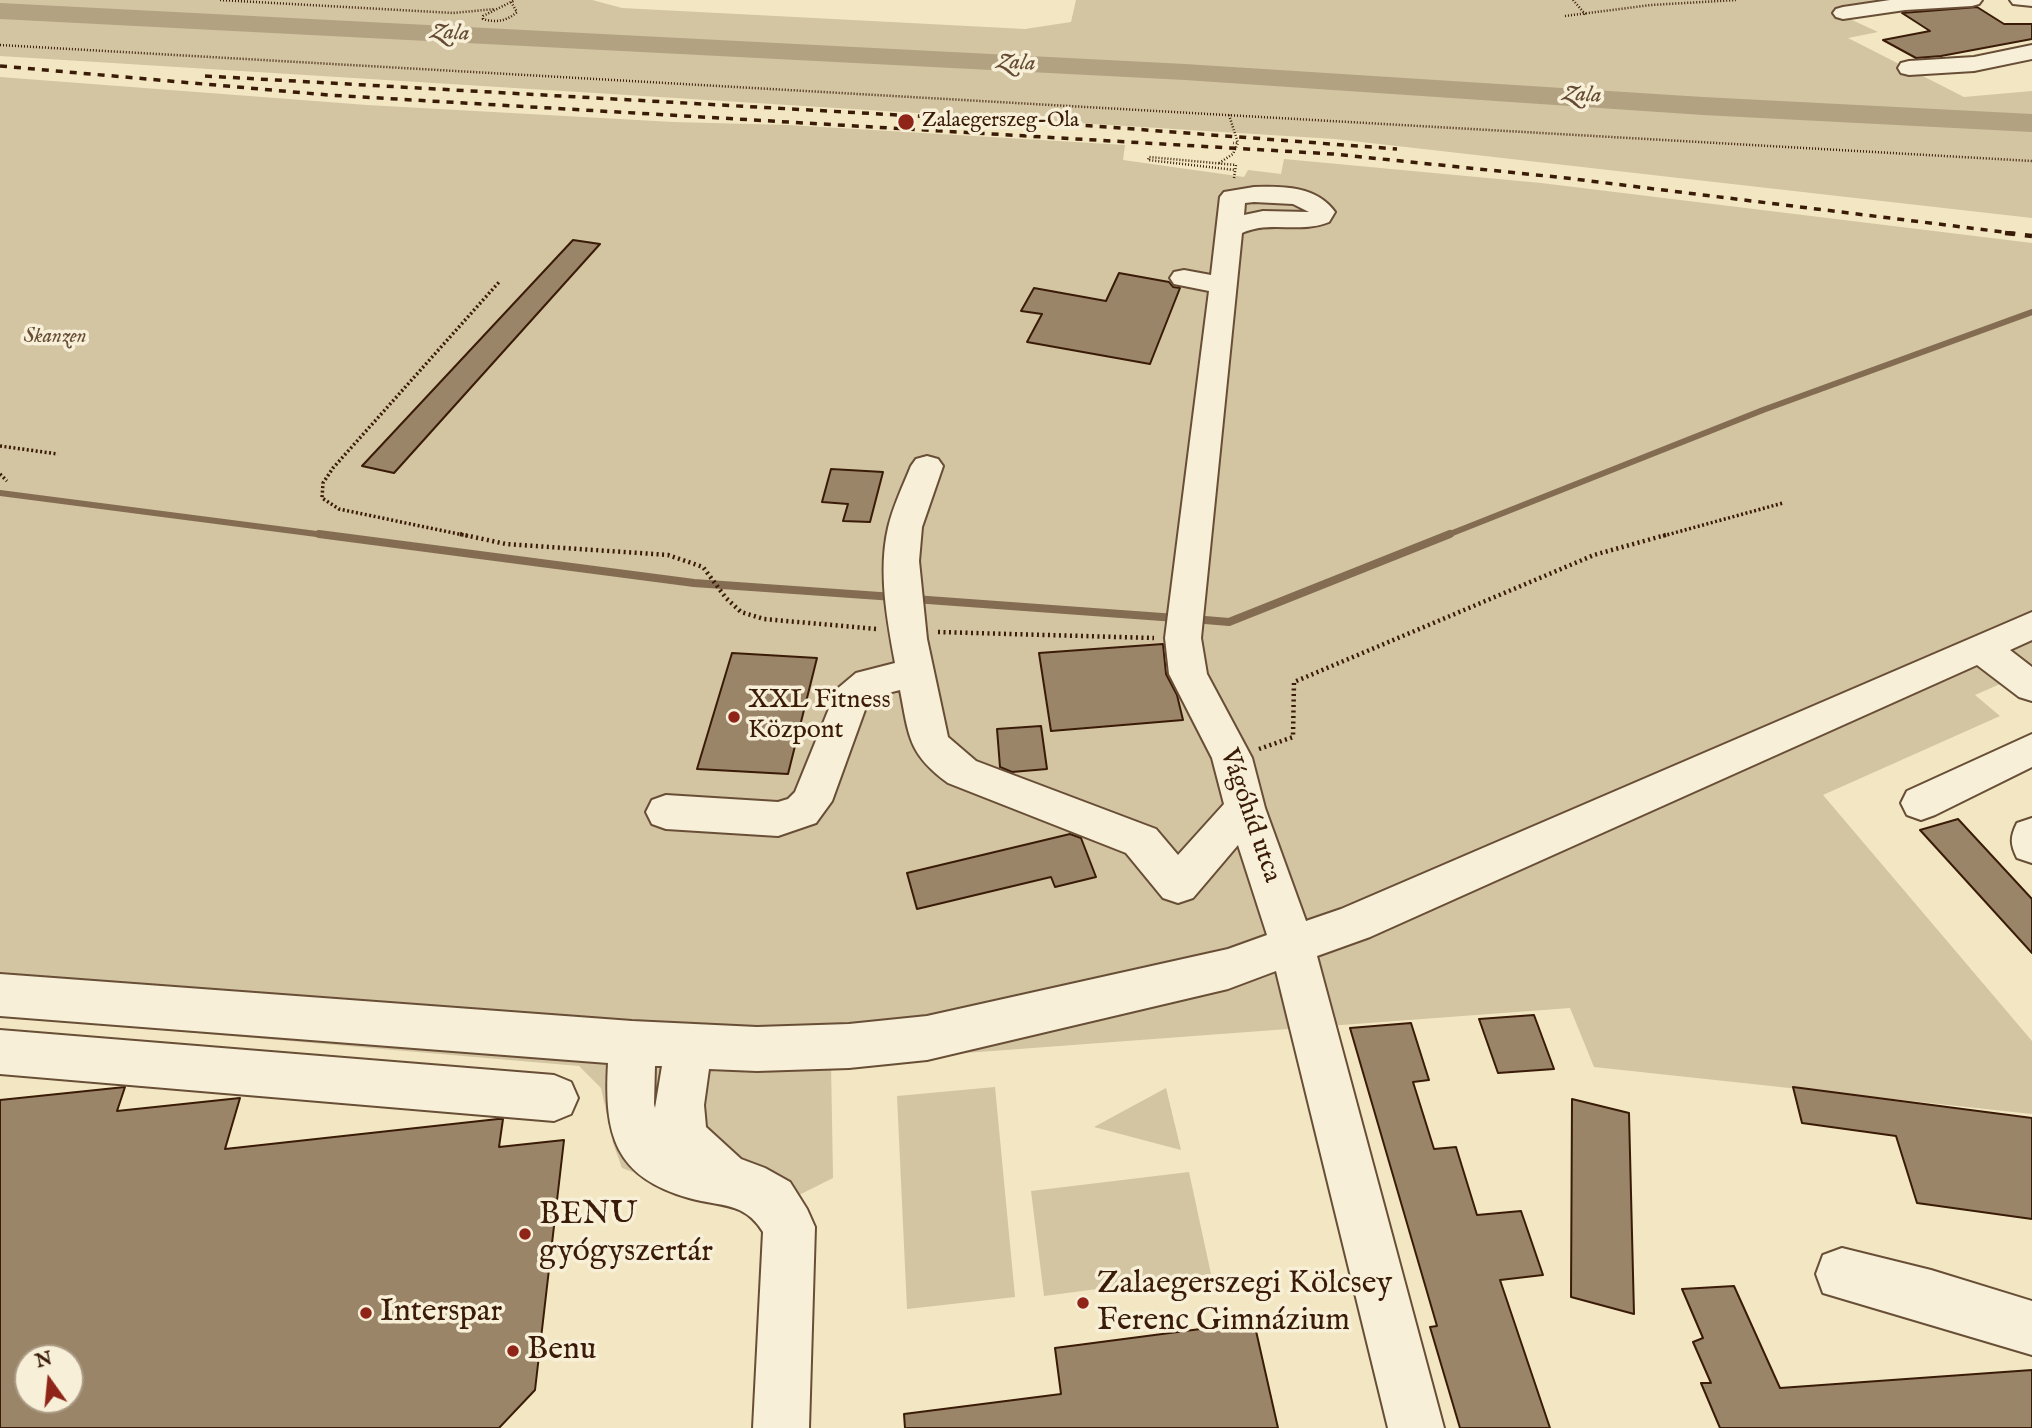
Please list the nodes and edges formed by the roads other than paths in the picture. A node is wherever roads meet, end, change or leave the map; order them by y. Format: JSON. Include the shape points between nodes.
{"nodes":[{"id":1,"x":1972,"y":0,"type":"edge"},
{"id":2,"x":2020,"y":0,"type":"edge"},
{"id":3,"x":2032,"y":0,"type":"edge"},
{"id":4,"x":1843,"y":13,"type":"dead end"},
{"id":5,"x":1978,"y":43,"type":"dead end"},
{"id":6,"x":2022,"y":53,"type":"edge"},
{"id":7,"x":1909,"y":68,"type":"dead end"},
{"id":8,"x":1230,"y":229,"type":"junction"},
{"id":9,"x":1184,"y":278,"type":"dead end"},
{"id":10,"x":1223,"y":285,"type":"junction"},
{"id":11,"x":927,"y":466,"type":"dead end"},
{"id":12,"x":2032,"y":625,"type":"edge"},
{"id":13,"x":1982,"y":648,"type":"junction"},
{"id":14,"x":915,"y":673,"type":"junction"},
{"id":15,"x":2032,"y":687,"type":"edge"},
{"id":16,"x":2032,"y":749,"type":"edge"},
{"id":17,"x":1921,"y":803,"type":"dead end"},
{"id":18,"x":1245,"y":808,"type":"junction"},
{"id":19,"x":666,"y":812,"type":"dead end"},
{"id":20,"x":2032,"y":835,"type":"edge"},
{"id":21,"x":2032,"y":846,"type":"edge"},
{"id":22,"x":1292,"y":946,"type":"junction"},
{"id":23,"x":0,"y":995,"type":"edge"},
{"id":24,"x":632,"y":1043,"type":"junction"},
{"id":25,"x":690,"y":1046,"type":"junction"},
{"id":26,"x":0,"y":1052,"type":"edge"},
{"id":27,"x":554,"y":1098,"type":"dead end"},
{"id":28,"x":728,"y":1181,"type":"junction"},
{"id":29,"x":1842,"y":1274,"type":"dead end"},
{"id":30,"x":2032,"y":1328,"type":"edge"},
{"id":31,"x":781,"y":1428,"type":"edge"},
{"id":32,"x":1416,"y":1428,"type":"edge"}],
"edges":[{"from":1,"to":4,"type":"street"},
{"from":2,"to":3,"type":"street"},
{"from":5,"to":6,"type":"street"},
{"from":6,"to":7,"type":"street","via":[[1974,64]]},
{"from":8,"to":8,"type":"street","name":"Vágóhíd utca","via":[[1235,177],[1259,192],[1304,199],[1321,207],[1320,217],[1310,221],[1248,220]]},
{"from":8,"to":10,"type":"street","name":"Vágóhíd utca"},
{"from":9,"to":10,"type":"street"},
{"from":10,"to":18,"type":"street","name":"Vágóhíd utca","via":[[1184,626],[1188,674],[1231,758]]},
{"from":11,"to":14,"type":"street","via":[[905,529],[905,610]]},
{"from":12,"to":13,"type":"street"},
{"from":13,"to":15,"type":"street"},
{"from":13,"to":22,"type":"street","via":[[1355,923]]},
{"from":14,"to":18,"type":"street","via":[[930,743],[948,762],[962,772],[1141,841],[1178,885]]},
{"from":14,"to":19,"type":"street","via":[[869,683],[850,699],[812,802],[802,811],[778,818]]},
{"from":16,"to":17,"type":"street"},
{"from":18,"to":22,"type":"street","name":"Vágóhíd utca"},
{"from":20,"to":21,"type":"street"},
{"from":22,"to":25,"type":"street","via":[[1227,970],[927,1038],[849,1046]]},
{"from":22,"to":32,"type":"street","name":"Vágóhíd utca"},
{"from":23,"to":24,"type":"street"},
{"from":24,"to":25,"type":"street"},
{"from":24,"to":28,"type":"street","via":[[629,1105],[642,1146],[671,1168]]},
{"from":25,"to":28,"type":"street","via":[[681,1129],[686,1140]]},
{"from":26,"to":27,"type":"street"},
{"from":28,"to":31,"type":"street","via":[[768,1194],[785,1213],[789,1227]]},
{"from":29,"to":30,"type":"street"}]}
